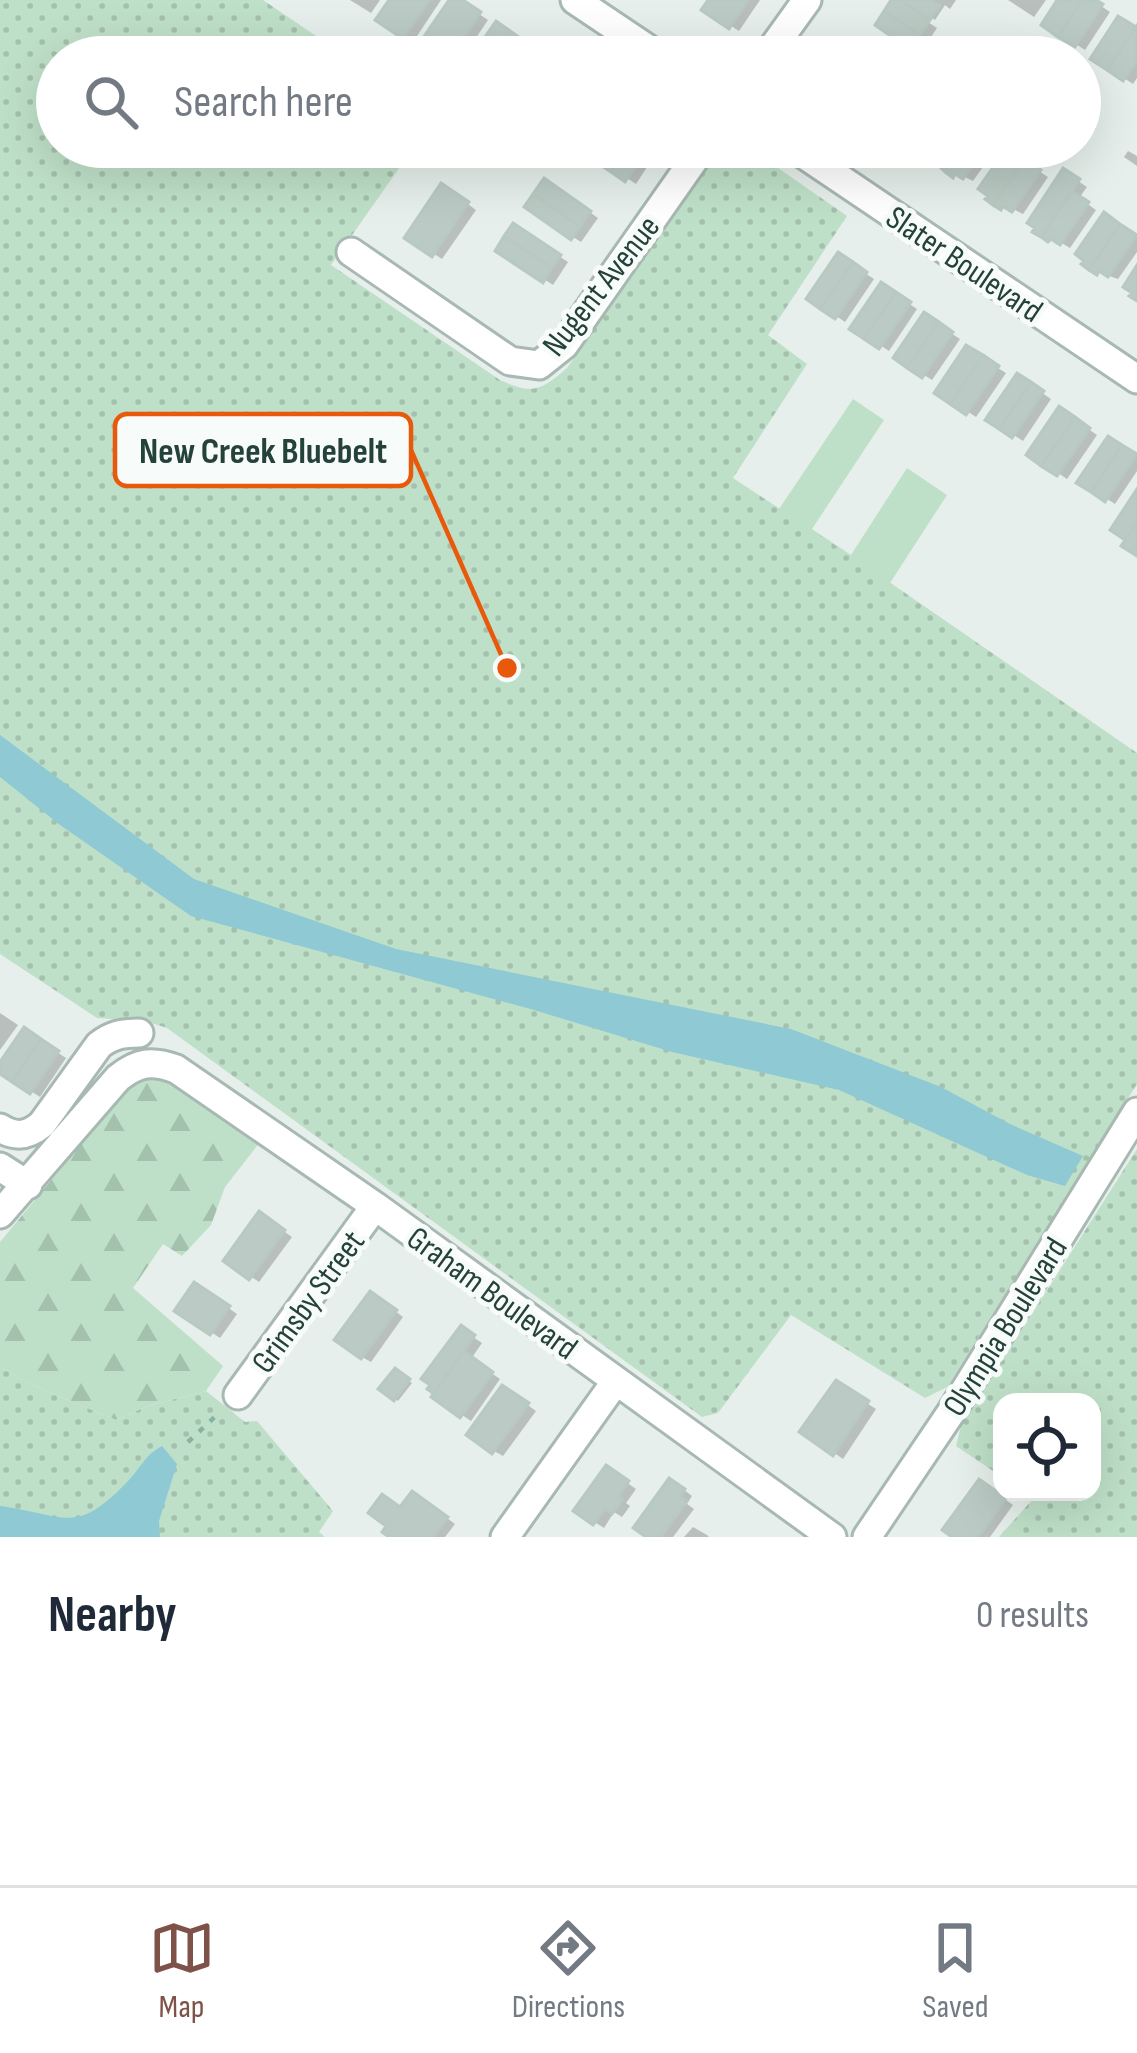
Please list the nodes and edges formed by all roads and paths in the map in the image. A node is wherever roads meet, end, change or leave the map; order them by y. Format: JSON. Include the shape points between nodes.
{"nodes":[{"id":1,"x":575,"y":0,"type":"edge"},
{"id":2,"x":807,"y":0,"type":"edge"},
{"id":3,"x":629,"y":36,"type":"edge"},
{"id":4,"x":781,"y":36,"type":"edge"},
{"id":5,"x":688,"y":168,"type":"edge"},
{"id":6,"x":824,"y":168,"type":"edge"},
{"id":7,"x":351,"y":252,"type":"dead end"},
{"id":8,"x":1137,"y":379,"type":"edge"},
{"id":9,"x":139,"y":1034,"type":"dead end"},
{"id":10,"x":1137,"y":1112,"type":"edge"},
{"id":11,"x":12,"y":1132,"type":"edge"},
{"id":12,"x":0,"y":1167,"type":"edge"},
{"id":13,"x":28,"y":1185,"type":"junction"},
{"id":14,"x":375,"y":1206,"type":"junction"},
{"id":15,"x":0,"y":1214,"type":"edge"},
{"id":16,"x":616,"y":1381,"type":"junction"},
{"id":17,"x":231,"y":1402,"type":"joint"},
{"id":18,"x":188,"y":1442,"type":"dead end"},
{"id":19,"x":505,"y":1537,"type":"edge"},
{"id":20,"x":832,"y":1537,"type":"edge"},
{"id":21,"x":866,"y":1537,"type":"edge"}],
"edges":[{"from":1,"to":3,"type":"street"},
{"from":2,"to":4,"type":"street"},
{"from":5,"to":7,"type":"street","name":"Nugent Avenue","via":[[564,345],[538,365],[509,361]]},
{"from":6,"to":8,"type":"street","name":"Slater Boulevard"},
{"from":9,"to":11,"type":"street","via":[[110,1036],[42,1124]]},
{"from":10,"to":21,"type":"street","name":"Olympia Boulevard"},
{"from":12,"to":13,"type":"street"},
{"from":13,"to":14,"type":"street","name":"Graham Boulevard","via":[[118,1078],[147,1062],[176,1069]]},
{"from":13,"to":15,"type":"street"},
{"from":14,"to":16,"type":"street","name":"Graham Boulevard"},
{"from":14,"to":17,"type":"street","name":"Grimsby Street"},
{"from":16,"to":19,"type":"street"},
{"from":16,"to":20,"type":"street","name":"Graham Boulevard"},
{"from":17,"to":18,"type":"path"}]}
